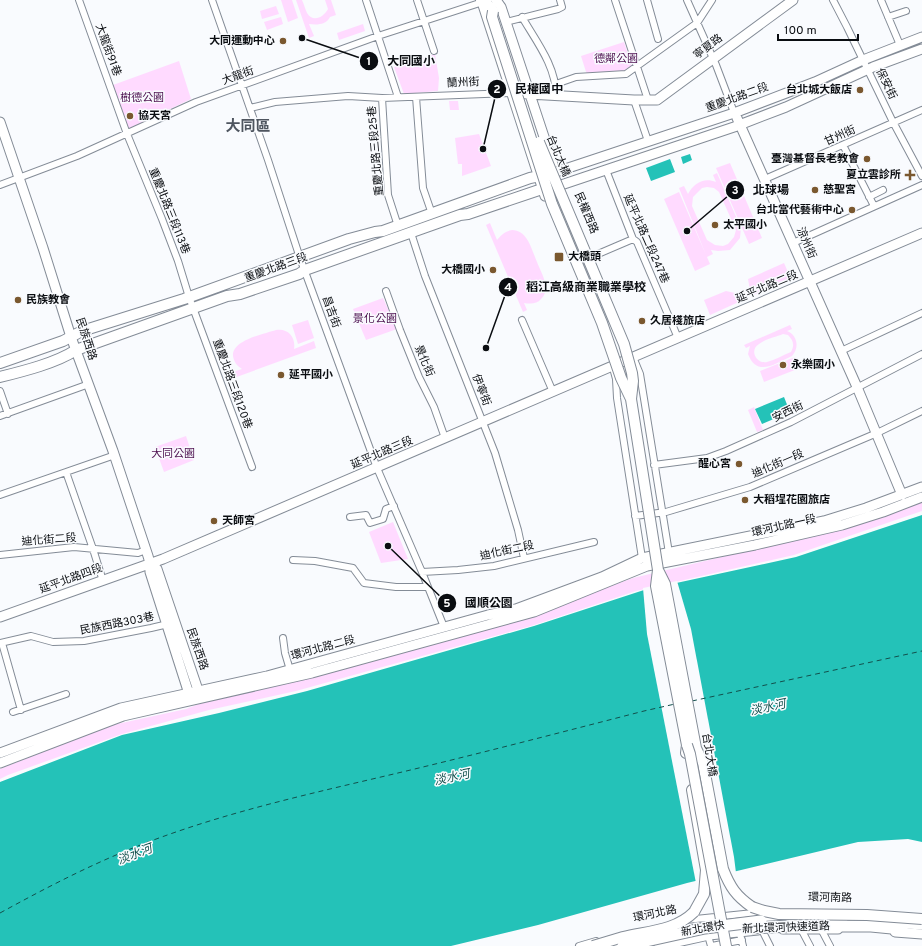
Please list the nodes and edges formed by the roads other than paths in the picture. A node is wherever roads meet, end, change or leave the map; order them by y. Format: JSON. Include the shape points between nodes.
{"nodes":[{"id":1,"x":79,"y":0,"type":"edge"},
{"id":2,"x":212,"y":0,"type":"edge"},
{"id":3,"x":366,"y":0,"type":"edge"},
{"id":4,"x":417,"y":0,"type":"edge"},
{"id":5,"x":560,"y":0,"type":"edge"},
{"id":6,"x":614,"y":0,"type":"edge"},
{"id":7,"x":646,"y":0,"type":"edge"},
{"id":8,"x":687,"y":0,"type":"edge"},
{"id":9,"x":712,"y":0,"type":"edge"},
{"id":10,"x":793,"y":0,"type":"edge"},
{"id":11,"x":833,"y":0,"type":"edge"},
{"id":12,"x":881,"y":0,"type":"edge"},
{"id":13,"x":490,"y":3,"type":"edge"},
{"id":14,"x":906,"y":11,"type":"dead end"},
{"id":15,"x":522,"y":17,"type":"junction"},
{"id":16,"x":888,"y":17,"type":"junction"},
{"id":17,"x":424,"y":21,"type":"junction"},
{"id":18,"x":506,"y":22,"type":"junction"},
{"id":19,"x":697,"y":23,"type":"junction"},
{"id":20,"x":378,"y":36,"type":"junction"},
{"id":21,"x":922,"y":37,"type":"edge"},
{"id":22,"x":658,"y":39,"type":"dead end"},
{"id":23,"x":900,"y":45,"type":"junction"},
{"id":24,"x":922,"y":49,"type":"edge"},
{"id":25,"x":434,"y":51,"type":"dead end"},
{"id":26,"x":714,"y":59,"type":"junction"},
{"id":27,"x":863,"y":60,"type":"junction"},
{"id":28,"x":637,"y":67,"type":"junction"},
{"id":29,"x":867,"y":70,"type":"junction"},
{"id":30,"x":556,"y":84,"type":"junction"},
{"id":31,"x":241,"y":85,"type":"junction"},
{"id":32,"x":511,"y":93,"type":"junction"},
{"id":33,"x":530,"y":94,"type":"junction"},
{"id":34,"x":556,"y":95,"type":"junction"},
{"id":35,"x":398,"y":97,"type":"junction"},
{"id":36,"x":416,"y":97,"type":"junction"},
{"id":37,"x":382,"y":98,"type":"junction"},
{"id":38,"x":634,"y":100,"type":"junction"},
{"id":39,"x":648,"y":100,"type":"junction"},
{"id":40,"x":250,"y":108,"type":"junction"},
{"id":41,"x":922,"y":110,"type":"edge"},
{"id":42,"x":737,"y":118,"type":"junction"},
{"id":43,"x":0,"y":122,"type":"edge"},
{"id":44,"x":894,"y":123,"type":"junction"},
{"id":45,"x":127,"y":134,"type":"junction"},
{"id":46,"x":648,"y":141,"type":"junction"},
{"id":47,"x":843,"y":145,"type":"junction"},
{"id":48,"x":606,"y":170,"type":"junction"},
{"id":49,"x":556,"y":172,"type":"junction"},
{"id":50,"x":922,"y":176,"type":"edge"},
{"id":51,"x":538,"y":177,"type":"junction"},
{"id":52,"x":19,"y":179,"type":"junction"},
{"id":53,"x":766,"y":179,"type":"junction"},
{"id":54,"x":0,"y":185,"type":"edge"},
{"id":55,"x":922,"y":185,"type":"edge"},
{"id":56,"x":552,"y":187,"type":"junction"},
{"id":57,"x":883,"y":190,"type":"dead end"},
{"id":58,"x":869,"y":197,"type":"junction"},
{"id":59,"x":874,"y":206,"type":"junction"},
{"id":60,"x":432,"y":214,"type":"junction"},
{"id":61,"x":398,"y":226,"type":"junction"},
{"id":62,"x":411,"y":233,"type":"junction"},
{"id":63,"x":922,"y":234,"type":"edge"},
{"id":64,"x":633,"y":239,"type":"junction"},
{"id":65,"x":793,"y":243,"type":"junction"},
{"id":66,"x":592,"y":257,"type":"junction"},
{"id":67,"x":300,"y":258,"type":"junction"},
{"id":68,"x":305,"y":270,"type":"junction"},
{"id":69,"x":810,"y":282,"type":"junction"},
{"id":70,"x":386,"y":291,"type":"dead end"},
{"id":71,"x":189,"y":297,"type":"junction"},
{"id":72,"x":194,"y":308,"type":"junction"},
{"id":73,"x":922,"y":313,"type":"edge"},
{"id":74,"x":522,"y":320,"type":"dead end"},
{"id":75,"x":71,"y":337,"type":"junction"},
{"id":76,"x":678,"y":338,"type":"junction"},
{"id":77,"x":76,"y":350,"type":"junction"},
{"id":78,"x":841,"y":351,"type":"junction"},
{"id":79,"x":922,"y":354,"type":"edge"},
{"id":80,"x":633,"y":357,"type":"junction"},
{"id":81,"x":622,"y":362,"type":"joint"},
{"id":82,"x":0,"y":363,"type":"edge"},
{"id":83,"x":613,"y":366,"type":"junction"},
{"id":84,"x":0,"y":377,"type":"edge"},
{"id":85,"x":89,"y":384,"type":"junction"},
{"id":86,"x":858,"y":387,"type":"junction"},
{"id":87,"x":0,"y":391,"type":"edge"},
{"id":88,"x":553,"y":392,"type":"junction"},
{"id":89,"x":631,"y":399,"type":"junction"},
{"id":90,"x":922,"y":411,"type":"edge"},
{"id":91,"x":8,"y":414,"type":"junction"},
{"id":92,"x":0,"y":416,"type":"edge"},
{"id":93,"x":483,"y":422,"type":"junction"},
{"id":94,"x":877,"y":433,"type":"junction"},
{"id":95,"x":445,"y":438,"type":"junction"},
{"id":96,"x":115,"y":455,"type":"junction"},
{"id":97,"x":654,"y":465,"type":"junction"},
{"id":98,"x":252,"y":467,"type":"dead end"},
{"id":99,"x":377,"y":468,"type":"junction"},
{"id":100,"x":66,"y":472,"type":"junction"},
{"id":101,"x":922,"y":487,"type":"edge"},
{"id":102,"x":0,"y":495,"type":"edge"},
{"id":103,"x":902,"y":495,"type":"junction"},
{"id":104,"x":922,"y":496,"type":"edge"},
{"id":105,"x":394,"y":506,"type":"junction"},
{"id":106,"x":662,"y":513,"type":"junction"},
{"id":107,"x":635,"y":516,"type":"junction"},
{"id":108,"x":350,"y":517,"type":"dead end"},
{"id":109,"x":594,"y":542,"type":"dead end"},
{"id":110,"x":93,"y":549,"type":"junction"},
{"id":111,"x":146,"y":550,"type":"junction"},
{"id":112,"x":669,"y":553,"type":"junction"},
{"id":113,"x":0,"y":555,"type":"edge"},
{"id":114,"x":646,"y":557,"type":"junction"},
{"id":115,"x":524,"y":558,"type":"junction"},
{"id":116,"x":293,"y":560,"type":"dead end"},
{"id":117,"x":150,"y":564,"type":"junction"},
{"id":118,"x":647,"y":566,"type":"joint"},
{"id":119,"x":422,"y":572,"type":"junction"},
{"id":120,"x":103,"y":581,"type":"junction"},
{"id":121,"x":427,"y":587,"type":"junction"},
{"id":122,"x":0,"y":617,"type":"edge"},
{"id":123,"x":168,"y":624,"type":"junction"},
{"id":124,"x":444,"y":627,"type":"junction"},
{"id":125,"x":283,"y":638,"type":"dead end"},
{"id":126,"x":1,"y":643,"type":"edge"},
{"id":127,"x":290,"y":670,"type":"junction"},
{"id":128,"x":66,"y":694,"type":"dead end"},
{"id":129,"x":195,"y":696,"type":"junction"},
{"id":130,"x":21,"y":710,"type":"junction"},
{"id":131,"x":13,"y":712,"type":"dead end"},
{"id":132,"x":692,"y":746,"type":"junction"},
{"id":133,"x":0,"y":753,"type":"edge"},
{"id":134,"x":0,"y":762,"type":"edge"},
{"id":135,"x":922,"y":915,"type":"edge"},
{"id":136,"x":716,"y":916,"type":"junction"},
{"id":137,"x":737,"y":918,"type":"junction"},
{"id":138,"x":922,"y":919,"type":"edge"},
{"id":139,"x":684,"y":920,"type":"junction"},
{"id":140,"x":922,"y":923,"type":"edge"},
{"id":141,"x":706,"y":925,"type":"junction"},
{"id":142,"x":761,"y":926,"type":"junction"},
{"id":143,"x":801,"y":929,"type":"junction"},
{"id":144,"x":821,"y":929,"type":"junction"},
{"id":145,"x":922,"y":931,"type":"edge"},
{"id":146,"x":922,"y":934,"type":"edge"},
{"id":147,"x":709,"y":935,"type":"junction"},
{"id":148,"x":741,"y":939,"type":"edge"},
{"id":149,"x":579,"y":946,"type":"edge"},
{"id":150,"x":593,"y":946,"type":"edge"},
{"id":151,"x":612,"y":946,"type":"edge"},
{"id":152,"x":623,"y":946,"type":"edge"},
{"id":153,"x":651,"y":946,"type":"edge"},
{"id":154,"x":659,"y":946,"type":"edge"},
{"id":155,"x":712,"y":946,"type":"edge"},
{"id":156,"x":726,"y":946,"type":"edge"},
{"id":157,"x":733,"y":946,"type":"edge"},
{"id":158,"x":770,"y":946,"type":"edge"},
{"id":159,"x":810,"y":946,"type":"edge"},
{"id":160,"x":830,"y":946,"type":"edge"}],
"edges":[{"from":1,"to":45,"type":"street","name":"大龍街91巷"},
{"from":2,"to":31,"type":"street","name":"昌吉街"},
{"from":3,"to":20,"type":"street"},
{"from":4,"to":17,"type":"street"},
{"from":5,"to":15,"type":"street","via":[[562,7],[558,9]]},
{"from":6,"to":28,"type":"street"},
{"from":7,"to":22,"type":"street"},
{"from":8,"to":19,"type":"street","name":"涼州街"},
{"from":9,"to":19,"type":"street"},
{"from":10,"to":26,"type":"street","name":"寧夏路"},
{"from":11,"to":27,"type":"street","name":"保安街"},
{"from":12,"to":16,"type":"street"},
{"from":13,"to":17,"type":"street","name":"大龍街"},
{"from":13,"to":18,"type":"street","via":[[501,7]]},
{"from":13,"to":32,"type":"street"},
{"from":13,"to":89,"type":"main road","name":"台北大橋","bridge":true,"via":[[492,17],[552,204]]},
{"from":14,"to":16,"type":"street"},
{"from":15,"to":18,"type":"street"},
{"from":15,"to":30,"type":"street","via":[[549,64]]},
{"from":16,"to":23,"type":"street"},
{"from":17,"to":20,"type":"street","name":"大龍街"},
{"from":17,"to":25,"type":"street"},
{"from":18,"to":33,"type":"street"},
{"from":19,"to":26,"type":"street","name":"涼州街"},
{"from":19,"to":28,"type":"street"},
{"from":20,"to":31,"type":"street","name":"大龍街"},
{"from":20,"to":35,"type":"street"},
{"from":21,"to":23,"type":"street","name":"重慶北路二段"},
{"from":23,"to":27,"type":"street","name":"重慶北路二段"},
{"from":24,"to":29,"type":"street","name":"重慶北路二段"},
{"from":26,"to":39,"type":"street","name":"寧夏路","via":[[657,100]]},
{"from":26,"to":42,"type":"street","name":"涼州街"},
{"from":27,"to":29,"type":"street","name":"保安街"},
{"from":27,"to":42,"type":"street","name":"重慶北路二段"},
{"from":28,"to":30,"type":"street","via":[[626,74],[576,77]]},
{"from":28,"to":39,"type":"street"},
{"from":29,"to":42,"type":"street","name":"重慶北路二段","via":[[786,107]]},
{"from":29,"to":44,"type":"street","name":"保安街"},
{"from":30,"to":34,"type":"street"},
{"from":31,"to":40,"type":"street","name":"昌吉街"},
{"from":31,"to":45,"type":"street","name":"大龍街","via":[[196,102]]},
{"from":32,"to":33,"type":"street","name":"蘭州街"},
{"from":32,"to":36,"type":"street","name":"蘭州街"},
{"from":32,"to":51,"type":"street"},
{"from":33,"to":34,"type":"street","name":"蘭州街"},
{"from":33,"to":49,"type":"street"},
{"from":34,"to":38,"type":"street","name":"蘭州街"},
{"from":35,"to":36,"type":"street","name":"蘭州街"},
{"from":35,"to":37,"type":"street","name":"蘭州街"},
{"from":36,"to":60,"type":"street","via":[[423,188]]},
{"from":37,"to":40,"type":"street","name":"蘭州街","via":[[348,96],[276,102]]},
{"from":37,"to":61,"type":"street","name":"重慶北路三段25巷","via":[[388,195]]},
{"from":38,"to":39,"type":"street","name":"寧夏路"},
{"from":38,"to":46,"type":"street"},
{"from":40,"to":67,"type":"street","name":"昌吉街"},
{"from":41,"to":44,"type":"street","name":"甘州街"},
{"from":42,"to":46,"type":"street","name":"重慶北路二段"},
{"from":42,"to":48,"type":"street","name":"重慶北路二段","via":[[734,127]]},
{"from":42,"to":53,"type":"street","name":"涼州街"},
{"from":43,"to":52,"type":"street","name":"民族西路"},
{"from":44,"to":47,"type":"street","name":"甘州街"},
{"from":44,"to":50,"type":"street","name":"保安街"},
{"from":45,"to":52,"type":"street","name":"大龍街"},
{"from":45,"to":71,"type":"street","name":"重慶北路三段113巷","via":[[178,261]]},
{"from":46,"to":49,"type":"street","name":"重慶北路二段"},
{"from":47,"to":53,"type":"street","name":"甘州街"},
{"from":47,"to":58,"type":"street"},
{"from":48,"to":56,"type":"street","name":"重慶北路二段"},
{"from":48,"to":64,"type":"street","name":"延平北路二段247巷"},
{"from":49,"to":51,"type":"main road","name":"重慶北路三段"},
{"from":49,"to":56,"type":"main road"},
{"from":51,"to":56,"type":"main road"},
{"from":51,"to":60,"type":"main road","name":"重慶北路三段"},
{"from":52,"to":54,"type":"street","name":"大龍街"},
{"from":52,"to":75,"type":"street","name":"民族西路"},
{"from":53,"to":65,"type":"street","name":"涼州街"},
{"from":55,"to":59,"type":"street"},
{"from":56,"to":62,"type":"main road","name":"重慶北路三段"},
{"from":56,"to":66,"type":"street","name":"民權西路"},
{"from":56,"to":83,"type":"street"},
{"from":56,"to":89,"type":"main road","bridge":true,"via":[[618,346]]},
{"from":57,"to":58,"type":"street"},
{"from":58,"to":59,"type":"street"},
{"from":59,"to":65,"type":"street"},
{"from":60,"to":61,"type":"main road","name":"重慶北路三段"},
{"from":61,"to":67,"type":"main road","name":"重慶北路三段","via":[[349,239]]},
{"from":62,"to":68,"type":"main road","name":"重慶北路三段"},
{"from":62,"to":93,"type":"street","name":"伊寧街","via":[[425,276]]},
{"from":63,"to":69,"type":"street","name":"延平北路二段"},
{"from":64,"to":66,"type":"street"},
{"from":64,"to":76,"type":"street","name":"延平北路二段247巷","via":[[637,242]]},
{"from":65,"to":69,"type":"street","name":"涼州街"},
{"from":66,"to":80,"type":"street","name":"民權西路"},
{"from":67,"to":68,"type":"street","name":"昌吉街"},
{"from":67,"to":71,"type":"main road","name":"重慶北路三段"},
{"from":68,"to":72,"type":"main road","name":"重慶北路三段","via":[[291,277]]},
{"from":68,"to":99,"type":"street","name":"昌吉街"},
{"from":69,"to":76,"type":"street","name":"延平北路二段"},
{"from":69,"to":78,"type":"street","name":"涼州街"},
{"from":70,"to":95,"type":"street","name":"景化街"},
{"from":71,"to":72,"type":"street","name":"重慶北路三段113巷"},
{"from":71,"to":75,"type":"main road","name":"重慶北路三段","via":[[82,331]]},
{"from":72,"to":77,"type":"main road","name":"重慶北路三段"},
{"from":72,"to":98,"type":"street","name":"重慶北路三段120巷"},
{"from":73,"to":78,"type":"street"},
{"from":74,"to":88,"type":"street"},
{"from":75,"to":77,"type":"street","name":"民族西路"},
{"from":75,"to":82,"type":"main road","name":"重慶北路三段"},
{"from":76,"to":80,"type":"street","name":"延平北路二段"},
{"from":77,"to":84,"type":"main road","name":"重慶北路三段"},
{"from":77,"to":85,"type":"street","name":"民族西路"},
{"from":78,"to":86,"type":"street","name":"涼州街"},
{"from":79,"to":86,"type":"street","name":"安西街"},
{"from":80,"to":81,"type":"street","name":"延平北路二段"},
{"from":80,"to":97,"type":"street","name":"民權西路","via":[[640,374]]},
{"from":81,"to":83,"type":"street","name":"延平北路三段"},
{"from":83,"to":88,"type":"street","name":"延平北路三段"},
{"from":83,"to":107,"type":"street"},
{"from":85,"to":91,"type":"street"},
{"from":85,"to":96,"type":"street","name":"民族西路"},
{"from":86,"to":94,"type":"street","name":"涼州街"},
{"from":86,"to":97,"type":"street","name":"安西街","via":[[791,422],[708,458]]},
{"from":87,"to":91,"type":"street"},
{"from":88,"to":93,"type":"street","name":"延平北路三段"},
{"from":89,"to":132,"type":"main road","name":"台北大橋","bridge":true,"via":[[658,570],[665,584]]},
{"from":90,"to":94,"type":"street","name":"迪化街一段"},
{"from":91,"to":92,"type":"street"},
{"from":93,"to":95,"type":"street","name":"延平北路三段"},
{"from":93,"to":115,"type":"street","name":"伊寧街","via":[[502,476]]},
{"from":94,"to":103,"type":"street","name":"涼州街"},
{"from":94,"to":106,"type":"street","name":"迪化街一段","via":[[750,486]]},
{"from":95,"to":99,"type":"street","name":"延平北路三段"},
{"from":96,"to":100,"type":"street"},
{"from":96,"to":111,"type":"street","name":"民族西路"},
{"from":97,"to":106,"type":"street","name":"民權西路"},
{"from":99,"to":105,"type":"street","name":"昌吉街"},
{"from":99,"to":117,"type":"street","name":"延平北路三段"},
{"from":100,"to":102,"type":"street"},
{"from":100,"to":110,"type":"street"},
{"from":101,"to":103,"type":"street","name":"環河北路一段"},
{"from":103,"to":112,"type":"street","name":"環河北路一段","via":[[824,521]]},
{"from":104,"to":118,"type":"street","name":"環河北路一段","via":[[842,525]]},
{"from":105,"to":108,"type":"street","via":[[386,509],[383,519],[370,523],[366,515]]},
{"from":105,"to":119,"type":"street","name":"昌吉街"},
{"from":106,"to":107,"type":"street","name":"迪化街一段"},
{"from":106,"to":112,"type":"street","name":"民權西路"},
{"from":107,"to":114,"type":"street"},
{"from":109,"to":115,"type":"street","name":"迪化街二段"},
{"from":110,"to":111,"type":"street","name":"迪化街二段","via":[[138,554]]},
{"from":110,"to":113,"type":"street","name":"迪化街二段","via":[[74,547]]},
{"from":110,"to":120,"type":"street"},
{"from":111,"to":117,"type":"street","name":"民族西路"},
{"from":112,"to":114,"type":"street","name":"環河北路一段"},
{"from":114,"to":124,"type":"street","name":"環河北路二段","via":[[602,577],[516,609]]},
{"from":115,"to":119,"type":"street","name":"迪化街二段","via":[[494,566]]},
{"from":116,"to":121,"type":"street","via":[[353,568],[364,583]]},
{"from":117,"to":120,"type":"street","name":"延平北路四段"},
{"from":117,"to":123,"type":"street","name":"民族西路","via":[[150,572]]},
{"from":117,"to":129,"type":"street","name":"民族西路","via":[[157,569]]},
{"from":118,"to":129,"type":"street","name":"環河北路二段","via":[[534,612],[312,673]]},
{"from":119,"to":121,"type":"street","name":"昌吉街"},
{"from":120,"to":122,"type":"street","name":"延平北路四段"},
{"from":121,"to":124,"type":"street","name":"昌吉街"},
{"from":123,"to":126,"type":"street","name":"民族西路303巷","via":[[84,641],[53,642],[32,636]]},
{"from":123,"to":129,"type":"street","name":"民族西路"},
{"from":124,"to":127,"type":"street","name":"環河北路二段"},
{"from":125,"to":127,"type":"street"},
{"from":126,"to":130,"type":"street"},
{"from":127,"to":129,"type":"street","name":"環河北路二段"},
{"from":128,"to":130,"type":"street"},
{"from":129,"to":133,"type":"street","name":"環河北路二段","via":[[109,712]]},
{"from":129,"to":134,"type":"street","name":"環河北路二段","via":[[122,716]]},
{"from":130,"to":131,"type":"street"},
{"from":132,"to":138,"type":"main road","bridge":true,"via":[[703,763],[723,869],[730,886],[742,900],[752,907],[779,914],[872,915]]},
{"from":132,"to":139,"type":"main road","bridge":true,"via":[[686,755],[706,880],[699,905]]},
{"from":132,"to":156,"type":"main road","name":"台北大橋","bridge":true,"via":[[690,754]]},
{"from":132,"to":157,"type":"main road","name":"台北大橋","via":[[697,760]]},
{"from":135,"to":137,"type":"street","name":"環河南路","via":[[843,910],[790,910]]},
{"from":136,"to":137,"type":"street","name":"環河北路"},
{"from":136,"to":139,"type":"street","name":"環河北路"},
{"from":136,"to":141,"type":"street"},
{"from":137,"to":140,"type":"street","name":"環河南路","via":[[843,917]]},
{"from":137,"to":141,"type":"street","name":"環河北路"},
{"from":137,"to":148,"type":"street"},
{"from":139,"to":149,"type":"street","name":"環河北路"},
{"from":139,"to":150,"type":"main road","bridge":true,"via":[[661,930]]},
{"from":140,"to":142,"type":"highway","name":"新北環河快速道路","via":[[870,920]]},
{"from":141,"to":147,"type":"street"},
{"from":141,"to":151,"type":"street","name":"環河北路"},
{"from":142,"to":143,"type":"street"},
{"from":142,"to":148,"type":"street"},
{"from":142,"to":152,"type":"highway","name":"新北環快","bridge":true,"via":[[705,928]]},
{"from":142,"to":158,"type":"street"},
{"from":143,"to":144,"type":"street"},
{"from":143,"to":159,"type":"street"},
{"from":144,"to":146,"type":"street"},
{"from":144,"to":160,"type":"street"},
{"from":145,"to":153,"type":"highway","name":"新北環河快速道路","bridge":true,"via":[[871,926],[762,927],[705,934]]},
{"from":147,"to":148,"type":"street"},
{"from":147,"to":154,"type":"street"},
{"from":147,"to":155,"type":"street"},
{"from":148,"to":155,"type":"street"}]}
